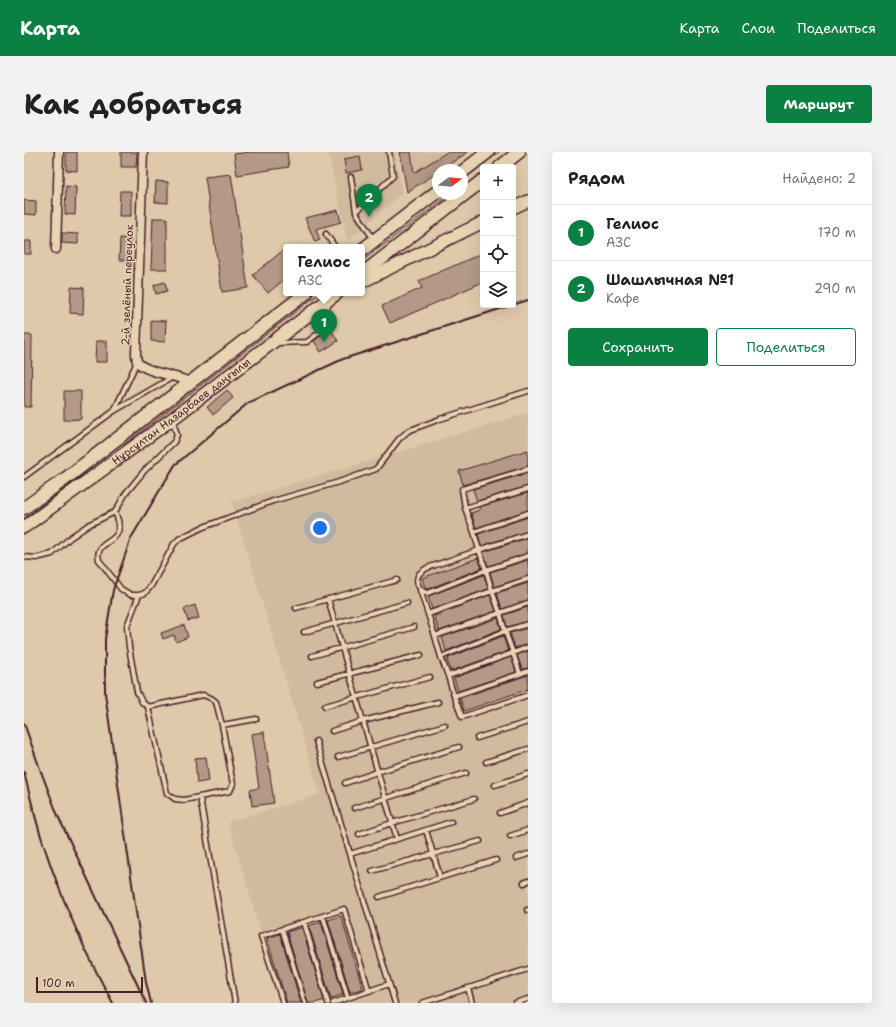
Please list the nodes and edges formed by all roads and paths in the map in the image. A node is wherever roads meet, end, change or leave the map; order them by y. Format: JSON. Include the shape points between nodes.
{"nodes":[{"id":1,"x":59,"y":152,"type":"edge"},
{"id":2,"x":143,"y":152,"type":"edge"},
{"id":3,"x":389,"y":152,"type":"edge"},
{"id":4,"x":488,"y":152,"type":"edge"},
{"id":5,"x":519,"y":152,"type":"edge"},
{"id":6,"x":504,"y":164,"type":"edge"},
{"id":7,"x":468,"y":167,"type":"edge"},
{"id":8,"x":351,"y":177,"type":"dead end"},
{"id":9,"x":480,"y":182,"type":"edge"},
{"id":10,"x":432,"y":196,"type":"edge"},
{"id":11,"x":528,"y":201,"type":"edge"},
{"id":12,"x":516,"y":207,"type":"edge"},
{"id":13,"x":356,"y":212,"type":"junction"},
{"id":14,"x":480,"y":223,"type":"edge"},
{"id":15,"x":326,"y":234,"type":"dead end"},
{"id":16,"x":374,"y":240,"type":"junction"},
{"id":17,"x":333,"y":244,"type":"edge"},
{"id":18,"x":365,"y":248,"type":"edge"},
{"id":19,"x":56,"y":249,"type":"dead end"},
{"id":20,"x":365,"y":272,"type":"edge"},
{"id":21,"x":365,"y":281,"type":"edge"},
{"id":22,"x":302,"y":296,"type":"edge"},
{"id":23,"x":332,"y":297,"type":"edge"},
{"id":24,"x":270,"y":343,"type":"junction"},
{"id":25,"x":137,"y":362,"type":"junction"},
{"id":26,"x":174,"y":376,"type":"junction"},
{"id":27,"x":189,"y":382,"type":"junction"},
{"id":28,"x":528,"y":391,"type":"edge"},
{"id":29,"x":114,"y":411,"type":"junction"},
{"id":30,"x":172,"y":419,"type":"junction"},
{"id":31,"x":528,"y":469,"type":"edge"},
{"id":32,"x":24,"y":477,"type":"edge"},
{"id":33,"x":528,"y":490,"type":"edge"},
{"id":34,"x":24,"y":508,"type":"edge"},
{"id":35,"x":465,"y":508,"type":"junction"},
{"id":36,"x":115,"y":512,"type":"junction"},
{"id":37,"x":528,"y":514,"type":"edge"},
{"id":38,"x":24,"y":527,"type":"edge"},
{"id":39,"x":114,"y":528,"type":"dead end"},
{"id":40,"x":120,"y":528,"type":"junction"},
{"id":41,"x":474,"y":532,"type":"junction"},
{"id":42,"x":528,"y":534,"type":"edge"},
{"id":43,"x":479,"y":550,"type":"junction"},
{"id":44,"x":528,"y":556,"type":"edge"},
{"id":45,"x":24,"y":557,"type":"edge"},
{"id":46,"x":486,"y":570,"type":"junction"},
{"id":47,"x":528,"y":579,"type":"edge"},
{"id":48,"x":397,"y":580,"type":"dead end"},
{"id":49,"x":420,"y":589,"type":"junction"},
{"id":50,"x":492,"y":591,"type":"junction"},
{"id":51,"x":139,"y":595,"type":"junction"},
{"id":52,"x":328,"y":599,"type":"junction"},
{"id":53,"x":407,"y":603,"type":"dead end"},
{"id":54,"x":528,"y":603,"type":"edge"},
{"id":55,"x":296,"y":608,"type":"dead end"},
{"id":56,"x":500,"y":613,"type":"junction"},
{"id":57,"x":428,"y":614,"type":"junction"},
{"id":58,"x":335,"y":623,"type":"junction"},
{"id":59,"x":528,"y":624,"type":"edge"},
{"id":60,"x":414,"y":627,"type":"dead end"},
{"id":61,"x":505,"y":631,"type":"junction"},
{"id":62,"x":304,"y":632,"type":"dead end"},
{"id":63,"x":435,"y":636,"type":"junction"},
{"id":64,"x":342,"y":648,"type":"junction"},
{"id":65,"x":528,"y":648,"type":"edge"},
{"id":66,"x":513,"y":653,"type":"junction"},
{"id":67,"x":421,"y":655,"type":"dead end"},
{"id":68,"x":312,"y":656,"type":"dead end"},
{"id":69,"x":441,"y":657,"type":"junction"},
{"id":70,"x":528,"y":671,"type":"edge"},
{"id":71,"x":349,"y":673,"type":"junction"},
{"id":72,"x":520,"y":674,"type":"junction"},
{"id":73,"x":448,"y":676,"type":"junction"},
{"id":74,"x":430,"y":677,"type":"dead end"},
{"id":75,"x":317,"y":682,"type":"dead end"},
{"id":76,"x":528,"y":695,"type":"edge"},
{"id":77,"x":454,"y":696,"type":"junction"},
{"id":78,"x":356,"y":697,"type":"junction"},
{"id":79,"x":438,"y":702,"type":"dead end"},
{"id":80,"x":325,"y":706,"type":"dead end"},
{"id":81,"x":148,"y":707,"type":"junction"},
{"id":82,"x":256,"y":720,"type":"dead end"},
{"id":83,"x":363,"y":721,"type":"junction"},
{"id":84,"x":528,"y":722,"type":"edge"},
{"id":85,"x":222,"y":725,"type":"junction"},
{"id":86,"x":445,"y":725,"type":"dead end"},
{"id":87,"x":332,"y":731,"type":"dead end"},
{"id":88,"x":476,"y":738,"type":"dead end"},
{"id":89,"x":316,"y":741,"type":"dead end"},
{"id":90,"x":370,"y":747,"type":"junction"},
{"id":91,"x":460,"y":747,"type":"dead end"},
{"id":92,"x":528,"y":749,"type":"edge"},
{"id":93,"x":338,"y":756,"type":"dead end"},
{"id":94,"x":486,"y":762,"type":"dead end"},
{"id":95,"x":377,"y":772,"type":"junction"},
{"id":96,"x":466,"y":773,"type":"dead end"},
{"id":97,"x":528,"y":774,"type":"edge"},
{"id":98,"x":345,"y":784,"type":"dead end"},
{"id":99,"x":495,"y":785,"type":"dead end"},
{"id":100,"x":385,"y":797,"type":"junction"},
{"id":101,"x":200,"y":798,"type":"junction"},
{"id":102,"x":474,"y":799,"type":"dead end"},
{"id":103,"x":528,"y":803,"type":"edge"},
{"id":104,"x":354,"y":808,"type":"dead end"},
{"id":105,"x":500,"y":813,"type":"dead end"},
{"id":106,"x":451,"y":822,"type":"dead end"},
{"id":107,"x":392,"y":823,"type":"junction"},
{"id":108,"x":426,"y":830,"type":"junction"},
{"id":109,"x":528,"y":830,"type":"edge"},
{"id":110,"x":359,"y":834,"type":"dead end"},
{"id":111,"x":510,"y":836,"type":"dead end"},
{"id":112,"x":396,"y":839,"type":"junction"},
{"id":113,"x":480,"y":841,"type":"dead end"},
{"id":114,"x":350,"y":854,"type":"junction"},
{"id":115,"x":433,"y":854,"type":"junction"},
{"id":116,"x":528,"y":854,"type":"edge"},
{"id":117,"x":516,"y":858,"type":"dead end"},
{"id":118,"x":496,"y":860,"type":"dead end"},
{"id":119,"x":372,"y":871,"type":"dead end"},
{"id":120,"x":440,"y":877,"type":"junction"},
{"id":121,"x":379,"y":897,"type":"dead end"},
{"id":122,"x":323,"y":916,"type":"junction"},
{"id":123,"x":304,"y":922,"type":"junction"},
{"id":124,"x":282,"y":929,"type":"junction"},
{"id":125,"x":528,"y":969,"type":"edge"},
{"id":126,"x":389,"y":984,"type":"junction"},
{"id":127,"x":468,"y":988,"type":"junction"},
{"id":128,"x":369,"y":991,"type":"junction"},
{"id":129,"x":348,"y":998,"type":"junction"},
{"id":130,"x":528,"y":1000,"type":"edge"},
{"id":131,"x":235,"y":1003,"type":"edge"},
{"id":132,"x":283,"y":1003,"type":"edge"},
{"id":133,"x":305,"y":1003,"type":"edge"},
{"id":134,"x":328,"y":1003,"type":"edge"},
{"id":135,"x":333,"y":1003,"type":"edge"},
{"id":136,"x":395,"y":1003,"type":"edge"},
{"id":137,"x":422,"y":1003,"type":"edge"},
{"id":138,"x":472,"y":1003,"type":"edge"},
{"id":139,"x":515,"y":1003,"type":"edge"}],
"edges":[{"from":1,"to":19,"type":"street"},
{"from":2,"to":25,"type":"street","name":"2-й зелёный переулок"},
{"from":3,"to":13,"type":"lane","via":[[393,176]]},
{"from":4,"to":7,"type":"main road"},
{"from":5,"to":6,"type":"main road"},
{"from":8,"to":13,"type":"lane"},
{"from":9,"to":20,"type":"main road"},
{"from":10,"to":16,"type":"main road"},
{"from":11,"to":12,"type":"main road"},
{"from":13,"to":16,"type":"lane"},
{"from":14,"to":21,"type":"main road"},
{"from":15,"to":17,"type":"lane"},
{"from":16,"to":18,"type":"main road"},
{"from":22,"to":27,"type":"main road","name":"Нұрсұлтан Назарбаев даңғылы"},
{"from":23,"to":24,"type":"main road","name":"Нұрсұлтан Назарбаев даңғылы"},
{"from":23,"to":24,"type":"lane","via":[[329,325],[323,330],[306,342]]},
{"from":24,"to":30,"type":"main road","name":"Нұрсұлтан Назарбаев даңғылы"},
{"from":25,"to":26,"type":"street","via":[[146,368]]},
{"from":25,"to":29,"type":"lane"},
{"from":26,"to":27,"type":"street"},
{"from":26,"to":29,"type":"lane"},
{"from":27,"to":34,"type":"main road","name":"Нұрсұлтан Назарбаев даңғылы"},
{"from":28,"to":51,"type":"lane","via":[[408,431],[376,469],[273,501],[179,539],[151,586],[145,594]]},
{"from":29,"to":32,"type":"lane"},
{"from":30,"to":36,"type":"lane","via":[[177,434],[174,442],[145,470]]},
{"from":30,"to":38,"type":"main road","name":"Нұрсұлтан Назарбаев даңғылы"},
{"from":31,"to":35,"type":"lane","via":[[462,489]]},
{"from":33,"to":35,"type":"lane"},
{"from":35,"to":41,"type":"lane"},
{"from":36,"to":40,"type":"lane"},
{"from":36,"to":45,"type":"lane","via":[[90,524],[52,554],[36,558]]},
{"from":37,"to":41,"type":"lane"},
{"from":39,"to":40,"type":"lane"},
{"from":40,"to":51,"type":"lane","via":[[117,535],[100,549],[99,560],[121,589],[131,595]]},
{"from":41,"to":43,"type":"lane"},
{"from":42,"to":43,"type":"lane"},
{"from":43,"to":46,"type":"lane"},
{"from":43,"to":49,"type":"lane","via":[[419,573],[417,579]]},
{"from":44,"to":46,"type":"lane"},
{"from":46,"to":49,"type":"lane","via":[[428,593]]},
{"from":46,"to":50,"type":"lane"},
{"from":47,"to":50,"type":"lane"},
{"from":48,"to":52,"type":"lane"},
{"from":49,"to":57,"type":"lane"},
{"from":50,"to":56,"type":"lane"},
{"from":50,"to":57,"type":"lane"},
{"from":51,"to":81,"type":"lane","via":[[127,626],[137,692]]},
{"from":52,"to":55,"type":"lane"},
{"from":52,"to":58,"type":"lane"},
{"from":53,"to":58,"type":"lane"},
{"from":54,"to":56,"type":"lane"},
{"from":56,"to":61,"type":"lane"},
{"from":56,"to":63,"type":"lane"},
{"from":57,"to":63,"type":"lane"},
{"from":58,"to":62,"type":"lane"},
{"from":58,"to":64,"type":"lane"},
{"from":59,"to":61,"type":"lane"},
{"from":60,"to":64,"type":"lane"},
{"from":61,"to":66,"type":"lane"},
{"from":61,"to":69,"type":"lane"},
{"from":63,"to":69,"type":"lane"},
{"from":64,"to":68,"type":"lane"},
{"from":64,"to":71,"type":"lane"},
{"from":65,"to":66,"type":"lane"},
{"from":66,"to":72,"type":"lane"},
{"from":66,"to":73,"type":"lane"},
{"from":67,"to":71,"type":"lane"},
{"from":69,"to":73,"type":"lane"},
{"from":70,"to":72,"type":"lane"},
{"from":71,"to":75,"type":"lane"},
{"from":71,"to":78,"type":"lane"},
{"from":72,"to":77,"type":"lane"},
{"from":73,"to":77,"type":"lane"},
{"from":74,"to":78,"type":"lane"},
{"from":76,"to":77,"type":"lane","via":[[462,718]]},
{"from":78,"to":80,"type":"lane"},
{"from":78,"to":83,"type":"lane"},
{"from":79,"to":83,"type":"lane"},
{"from":81,"to":85,"type":"lane","via":[[203,695],[216,702]]},
{"from":81,"to":101,"type":"lane","via":[[167,793],[175,799]]},
{"from":82,"to":85,"type":"lane"},
{"from":83,"to":87,"type":"lane"},
{"from":83,"to":90,"type":"lane"},
{"from":84,"to":88,"type":"lane"},
{"from":85,"to":101,"type":"lane","via":[[233,784],[230,791]]},
{"from":86,"to":90,"type":"lane"},
{"from":89,"to":114,"type":"lane"},
{"from":90,"to":93,"type":"lane"},
{"from":90,"to":95,"type":"lane"},
{"from":91,"to":95,"type":"lane"},
{"from":92,"to":94,"type":"lane"},
{"from":95,"to":98,"type":"lane"},
{"from":95,"to":100,"type":"lane"},
{"from":96,"to":100,"type":"lane"},
{"from":97,"to":99,"type":"lane"},
{"from":100,"to":104,"type":"lane"},
{"from":100,"to":107,"type":"lane"},
{"from":101,"to":131,"type":"lane"},
{"from":102,"to":107,"type":"lane"},
{"from":103,"to":105,"type":"lane"},
{"from":106,"to":108,"type":"lane"},
{"from":107,"to":110,"type":"lane"},
{"from":107,"to":112,"type":"lane"},
{"from":108,"to":112,"type":"lane"},
{"from":108,"to":115,"type":"lane"},
{"from":109,"to":111,"type":"lane"},
{"from":112,"to":114,"type":"lane"},
{"from":113,"to":115,"type":"lane"},
{"from":114,"to":126,"type":"lane"},
{"from":115,"to":119,"type":"lane"},
{"from":115,"to":120,"type":"lane"},
{"from":116,"to":117,"type":"lane"},
{"from":118,"to":120,"type":"lane"},
{"from":120,"to":121,"type":"lane"},
{"from":122,"to":123,"type":"lane"},
{"from":122,"to":128,"type":"lane","via":[[344,909]]},
{"from":122,"to":129,"type":"lane"},
{"from":123,"to":124,"type":"lane"},
{"from":123,"to":134,"type":"lane"},
{"from":124,"to":132,"type":"lane","via":[[261,936]]},
{"from":124,"to":133,"type":"lane"},
{"from":125,"to":127,"type":"lane"},
{"from":126,"to":128,"type":"lane"},
{"from":126,"to":136,"type":"lane"},
{"from":127,"to":137,"type":"lane"},
{"from":127,"to":138,"type":"lane"},
{"from":128,"to":129,"type":"lane"},
{"from":129,"to":135,"type":"lane"},
{"from":130,"to":139,"type":"lane"}]}
